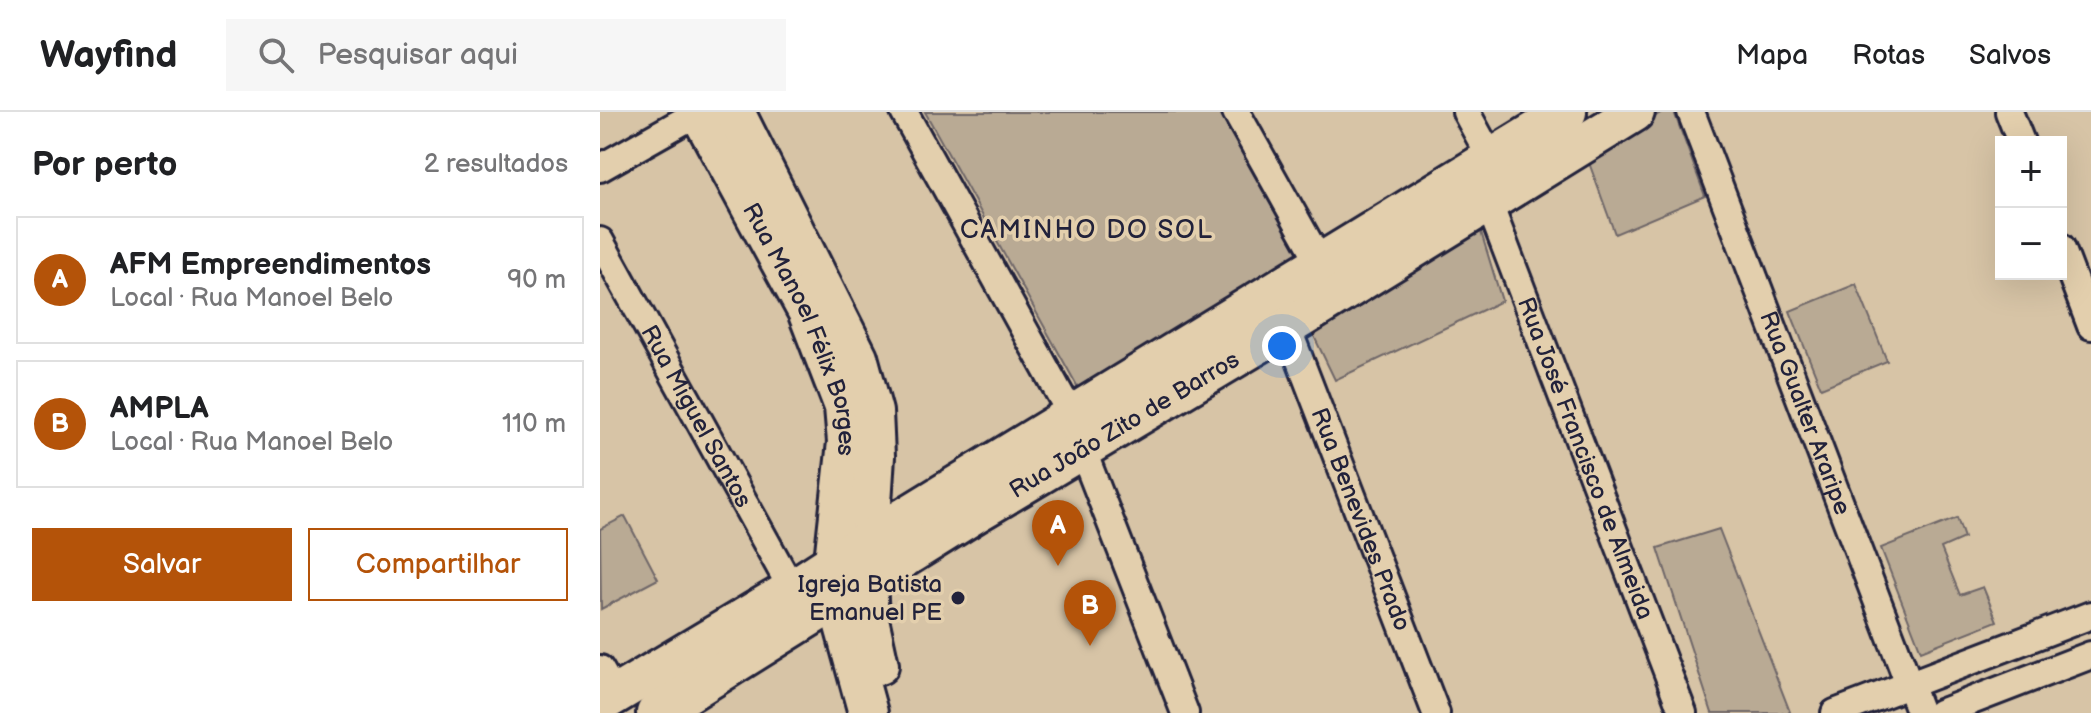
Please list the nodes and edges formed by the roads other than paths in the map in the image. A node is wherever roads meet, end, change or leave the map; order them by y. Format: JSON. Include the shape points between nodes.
{"nodes":[{"id":1,"x":699,"y":112,"type":"edge"},
{"id":2,"x":735,"y":112,"type":"edge"},
{"id":3,"x":904,"y":112,"type":"edge"},
{"id":4,"x":1236,"y":112,"type":"edge"},
{"id":5,"x":1466,"y":112,"type":"edge"},
{"id":6,"x":1567,"y":112,"type":"edge"},
{"id":7,"x":1635,"y":112,"type":"edge"},
{"id":8,"x":1691,"y":112,"type":"edge"},
{"id":9,"x":2009,"y":112,"type":"edge"},
{"id":10,"x":2019,"y":136,"type":"edge"},
{"id":11,"x":1492,"y":160,"type":"junction"},
{"id":12,"x":600,"y":168,"type":"edge"},
{"id":13,"x":1465,"y":204,"type":"junction"},
{"id":14,"x":600,"y":241,"type":"edge"},
{"id":15,"x":2067,"y":263,"type":"edge"},
{"id":16,"x":1321,"y":264,"type":"junction"},
{"id":17,"x":2091,"y":326,"type":"edge"},
{"id":18,"x":1287,"y":327,"type":"junction"},
{"id":19,"x":1077,"y":433,"type":"junction"},
{"id":20,"x":869,"y":539,"type":"junction"},
{"id":21,"x":834,"y":561,"type":"junction"},
{"id":22,"x":792,"y":589,"type":"junction"},
{"id":23,"x":852,"y":590,"type":"junction"},
{"id":24,"x":2091,"y":615,"type":"edge"},
{"id":25,"x":2089,"y":664,"type":"edge"},
{"id":26,"x":1908,"y":685,"type":"junction"},
{"id":27,"x":605,"y":689,"type":"edge"},
{"id":28,"x":677,"y":707,"type":"edge"},
{"id":29,"x":868,"y":713,"type":"edge"},
{"id":30,"x":894,"y":713,"type":"edge"},
{"id":31,"x":1185,"y":713,"type":"edge"},
{"id":32,"x":1436,"y":713,"type":"edge"},
{"id":33,"x":1683,"y":713,"type":"edge"},
{"id":34,"x":1835,"y":713,"type":"edge"},
{"id":35,"x":1920,"y":713,"type":"edge"},
{"id":36,"x":1940,"y":713,"type":"edge"}],
"edges":[{"from":1,"to":12,"type":"street"},
{"from":1,"to":21,"type":"street","name":"Rua Manoel Félix Borges","via":[[807,311],[844,407],[847,442]]},
{"from":2,"to":20,"type":"street","name":"Rua Manoel Félix Borges","via":[[858,357],[873,412]]},
{"from":3,"to":19,"type":"street"},
{"from":4,"to":16,"type":"street"},
{"from":5,"to":11,"type":"street"},
{"from":6,"to":11,"type":"street","name":"Rua João Zito de Barros"},
{"from":7,"to":13,"type":"street","name":"Rua João Zito de Barros"},
{"from":8,"to":26,"type":"street","name":"Rua Gualter Araripe"},
{"from":9,"to":10,"type":"street"},
{"from":11,"to":13,"type":"street","name":"Rua João Zito de Barros"},
{"from":13,"to":16,"type":"street","name":"Rua João Zito de Barros"},
{"from":13,"to":18,"type":"street","name":"Rua João Zito de Barros"},
{"from":13,"to":33,"type":"street","name":"Rua José Francisco de Almeida"},
{"from":14,"to":22,"type":"street","name":"Rua Miguel Santos"},
{"from":15,"to":17,"type":"street"},
{"from":16,"to":19,"type":"street","name":"Rua João Zito de Barros"},
{"from":18,"to":19,"type":"street","name":"Rua João Zito de Barros"},
{"from":18,"to":32,"type":"street","name":"Rua Benevides Prado"},
{"from":19,"to":20,"type":"street","name":"Rua João Zito de Barros"},
{"from":19,"to":23,"type":"street","name":"Rua João Zito de Barros"},
{"from":19,"to":31,"type":"street"},
{"from":20,"to":21,"type":"street","name":"Rua João Zito de Barros"},
{"from":20,"to":23,"type":"street","name":"Rua Manoel Félix Borges"},
{"from":21,"to":22,"type":"street","name":"Rua João Zito de Barros"},
{"from":21,"to":23,"type":"street","name":"Rua Manoel Félix Borges"},
{"from":22,"to":27,"type":"street","name":"Rua João Zito de Barros"},
{"from":23,"to":28,"type":"street","name":"Rua João Zito de Barros"},
{"from":23,"to":29,"type":"street"},
{"from":23,"to":30,"type":"street","via":[[869,619]]},
{"from":24,"to":26,"type":"street"},
{"from":25,"to":36,"type":"street"},
{"from":26,"to":34,"type":"street"},
{"from":26,"to":35,"type":"street","name":"Rua Gualter Araripe"}]}
